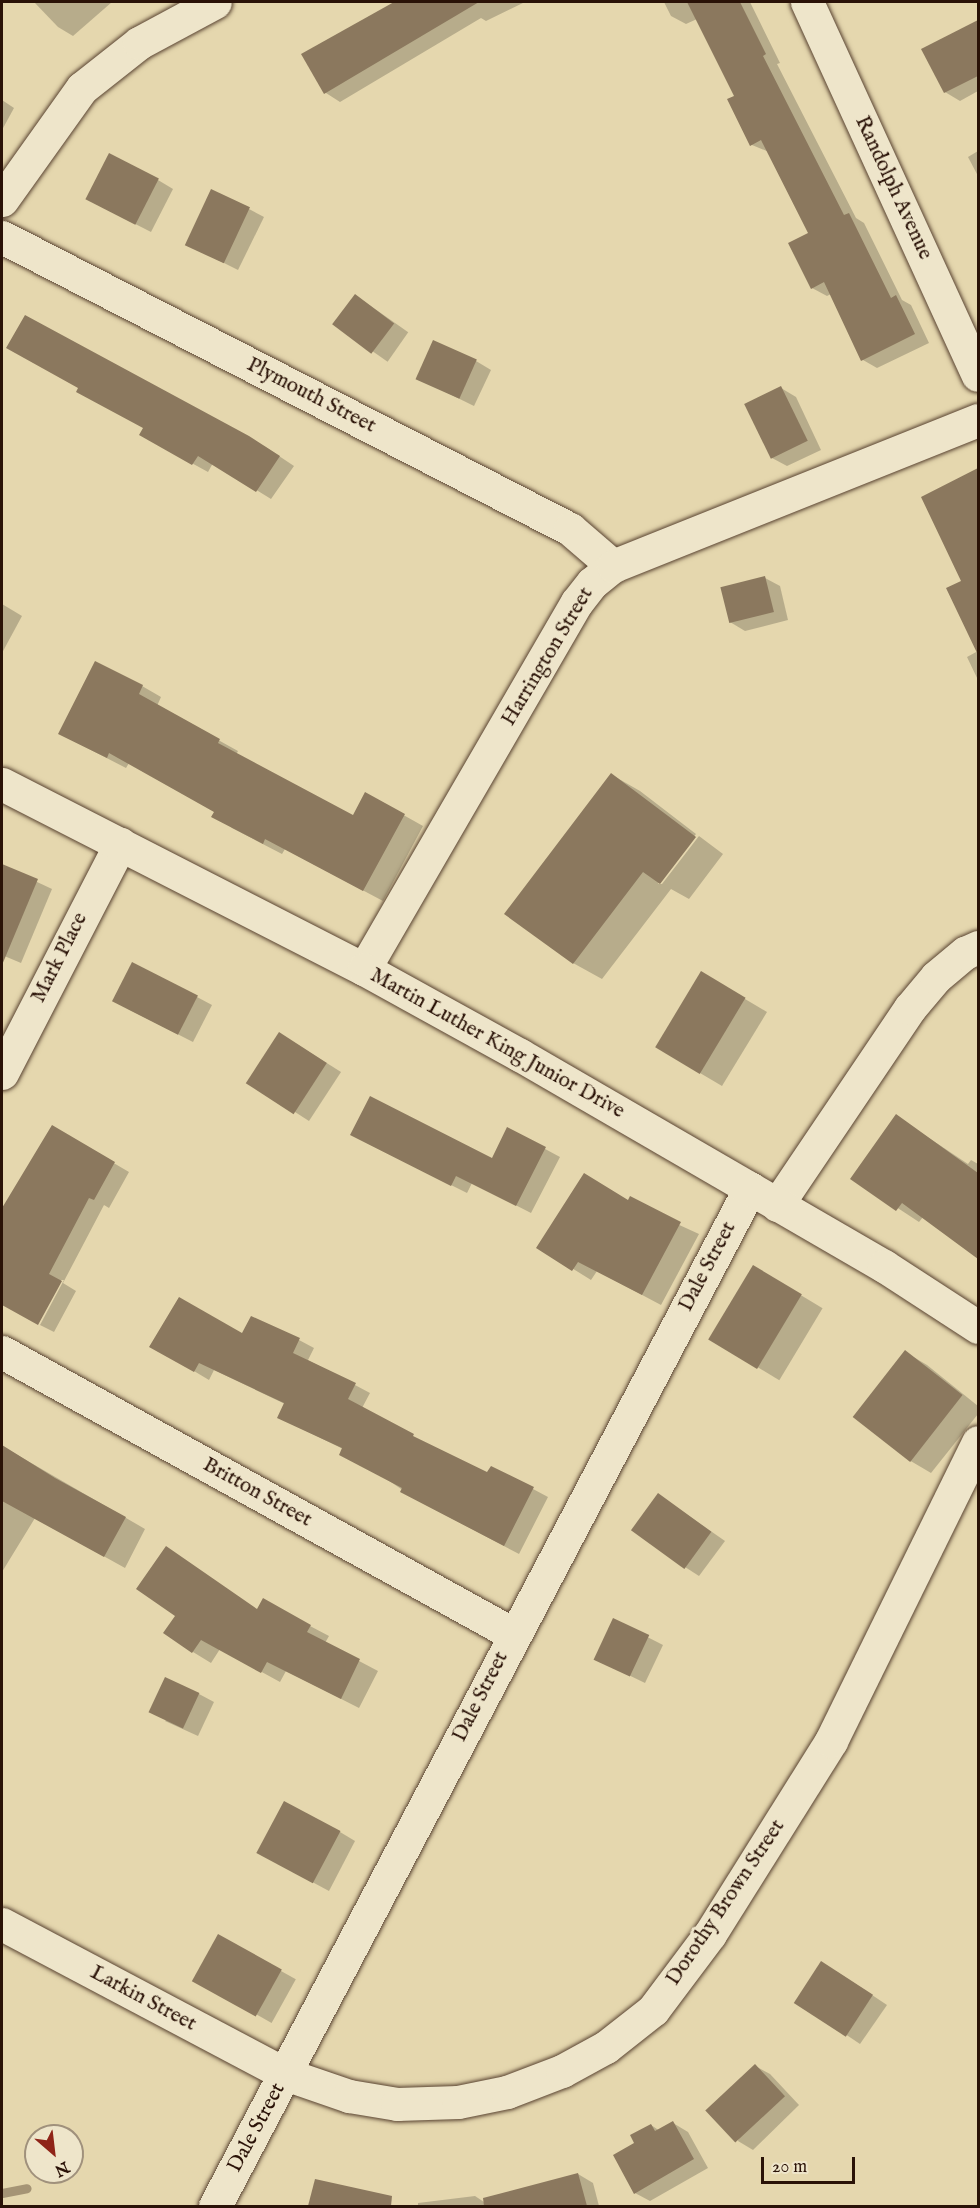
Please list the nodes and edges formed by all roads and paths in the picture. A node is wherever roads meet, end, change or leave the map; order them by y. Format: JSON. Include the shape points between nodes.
{"nodes":[{"id":1,"x":215,"y":2,"type":"edge"},
{"id":2,"x":807,"y":2,"type":"edge"},
{"id":3,"x":2,"y":200,"type":"edge"},
{"id":4,"x":2,"y":237,"type":"edge"},
{"id":5,"x":978,"y":375,"type":"edge"},
{"id":6,"x":978,"y":420,"type":"edge"},
{"id":7,"x":613,"y":566,"type":"junction"},
{"id":8,"x":2,"y":784,"type":"edge"},
{"id":9,"x":120,"y":844,"type":"junction"},
{"id":10,"x":978,"y":947,"type":"edge"},
{"id":11,"x":364,"y":969,"type":"junction"},
{"id":12,"x":2,"y":1073,"type":"edge"},
{"id":13,"x":750,"y":1188,"type":"junction"},
{"id":14,"x":777,"y":1205,"type":"junction"},
{"id":15,"x":978,"y":1327,"type":"edge"},
{"id":16,"x":2,"y":1352,"type":"edge"},
{"id":17,"x":978,"y":1442,"type":"edge"},
{"id":18,"x":513,"y":1634,"type":"junction"},
{"id":19,"x":2,"y":1924,"type":"edge"},
{"id":20,"x":285,"y":2074,"type":"junction"},
{"id":21,"x":215,"y":2206,"type":"edge"}],
"edges":[{"from":1,"to":3,"type":"street","via":[[139,43],[82,88]]},
{"from":2,"to":5,"type":"street","name":"Randolph Avenue"},
{"from":4,"to":7,"type":"street","name":"Plymouth Street","via":[[570,529]]},
{"from":6,"to":7,"type":"street","name":"Harrington Street"},
{"from":7,"to":11,"type":"street","name":"Harrington Street","via":[[577,602]]},
{"from":8,"to":9,"type":"street","name":"Martin Luther King Junior Drive"},
{"from":9,"to":11,"type":"street","name":"Martin Luther King Junior Drive"},
{"from":9,"to":12,"type":"street","name":"Mark Place"},
{"from":10,"to":14,"type":"street","via":[[936,977],[910,1008]]},
{"from":11,"to":13,"type":"street","name":"Martin Luther King Junior Drive"},
{"from":13,"to":14,"type":"street","name":"Martin Luther King Junior Drive"},
{"from":13,"to":18,"type":"street","name":"Dale Street"},
{"from":14,"to":15,"type":"street","name":"Martin Luther King Junior Drive","via":[[884,1266]]},
{"from":16,"to":18,"type":"street","name":"Britton Street"},
{"from":17,"to":20,"type":"street","name":"Dorothy Brown Street","via":[[831,1741],[710,1934],[653,2010],[606,2047],[562,2071],[507,2092],[458,2102],[397,2104],[349,2096]]},
{"from":18,"to":20,"type":"street","name":"Dale Street"},
{"from":19,"to":20,"type":"street","name":"Larkin Street"},
{"from":20,"to":21,"type":"street","name":"Dale Street"}]}
